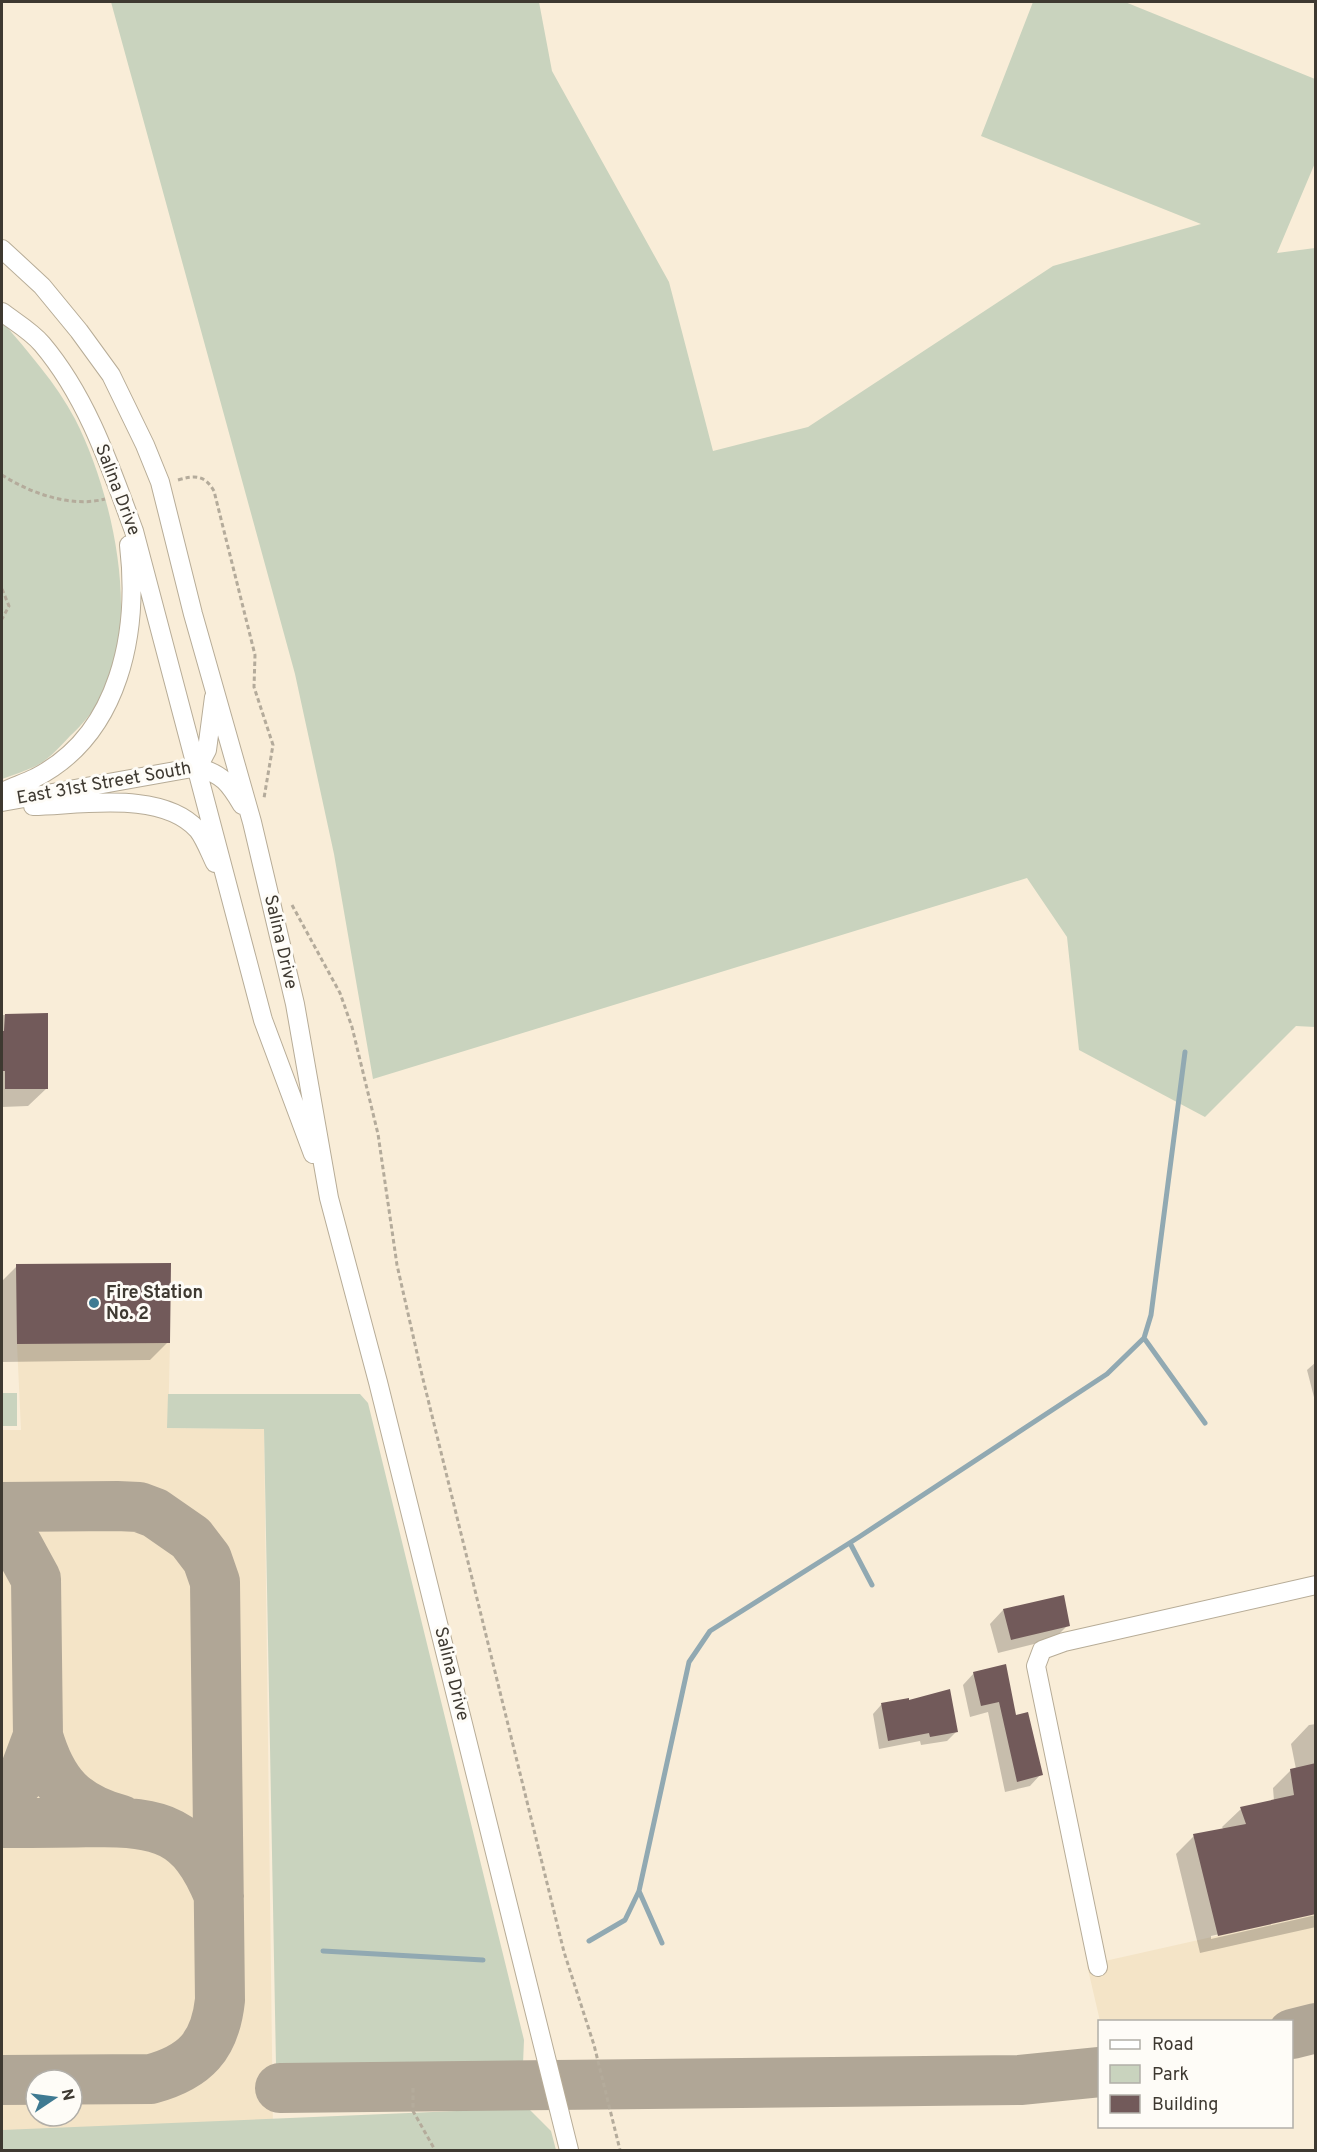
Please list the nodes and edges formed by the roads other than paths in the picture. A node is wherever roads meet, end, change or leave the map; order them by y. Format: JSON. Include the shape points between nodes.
{"nodes":[{"id":1,"x":2,"y":249,"type":"edge"},
{"id":2,"x":2,"y":301,"type":"edge"},
{"id":3,"x":2,"y":312,"type":"edge"},
{"id":4,"x":23,"y":328,"type":"junction"},
{"id":5,"x":122,"y":500,"type":"junction"},
{"id":6,"x":215,"y":690,"type":"junction"},
{"id":7,"x":198,"y":767,"type":"junction"},
{"id":8,"x":2,"y":792,"type":"edge"},
{"id":9,"x":2,"y":802,"type":"edge"},
{"id":10,"x":2,"y":807,"type":"edge"},
{"id":11,"x":252,"y":822,"type":"junction"},
{"id":12,"x":231,"y":894,"type":"junction"},
{"id":13,"x":329,"y":1198,"type":"junction"},
{"id":14,"x":1316,"y":1585,"type":"edge"},
{"id":15,"x":1098,"y":1967,"type":"dead end"},
{"id":16,"x":569,"y":2151,"type":"edge"}],
"edges":[{"from":1,"to":6,"type":"street","name":"Salina Drive","via":[[42,286],[79,331],[111,375],[145,445],[160,484]]},
{"from":2,"to":4,"type":"street"},
{"from":3,"to":4,"type":"street","name":"Salina Drive"},
{"from":4,"to":5,"type":"street","name":"Salina Drive","via":[[41,343],[76,391],[111,466]]},
{"from":5,"to":7,"type":"street","name":"Salina Drive"},
{"from":5,"to":8,"type":"street","name":"East 31st Street South","via":[[131,563],[132,618],[114,692],[99,718],[64,758],[36,777]]},
{"from":6,"to":7,"type":"street","name":"Salina Drive","via":[[207,750]]},
{"from":6,"to":11,"type":"street","name":"Salina Drive"},
{"from":7,"to":9,"type":"street","name":"East 31st Street South"},
{"from":7,"to":11,"type":"street","name":"East 31st Street South","via":[[225,781]]},
{"from":7,"to":12,"type":"street","name":"Salina Drive"},
{"from":10,"to":12,"type":"street","name":"Salina Drive","via":[[139,803],[170,810],[198,830]]},
{"from":11,"to":13,"type":"street","name":"Salina Drive","via":[[295,1004]]},
{"from":12,"to":13,"type":"street","name":"Salina Drive","via":[[263,1020]]},
{"from":13,"to":16,"type":"street","name":"Salina Drive"},
{"from":14,"to":15,"type":"street","via":[[1042,1650],[1036,1666]]}]}
